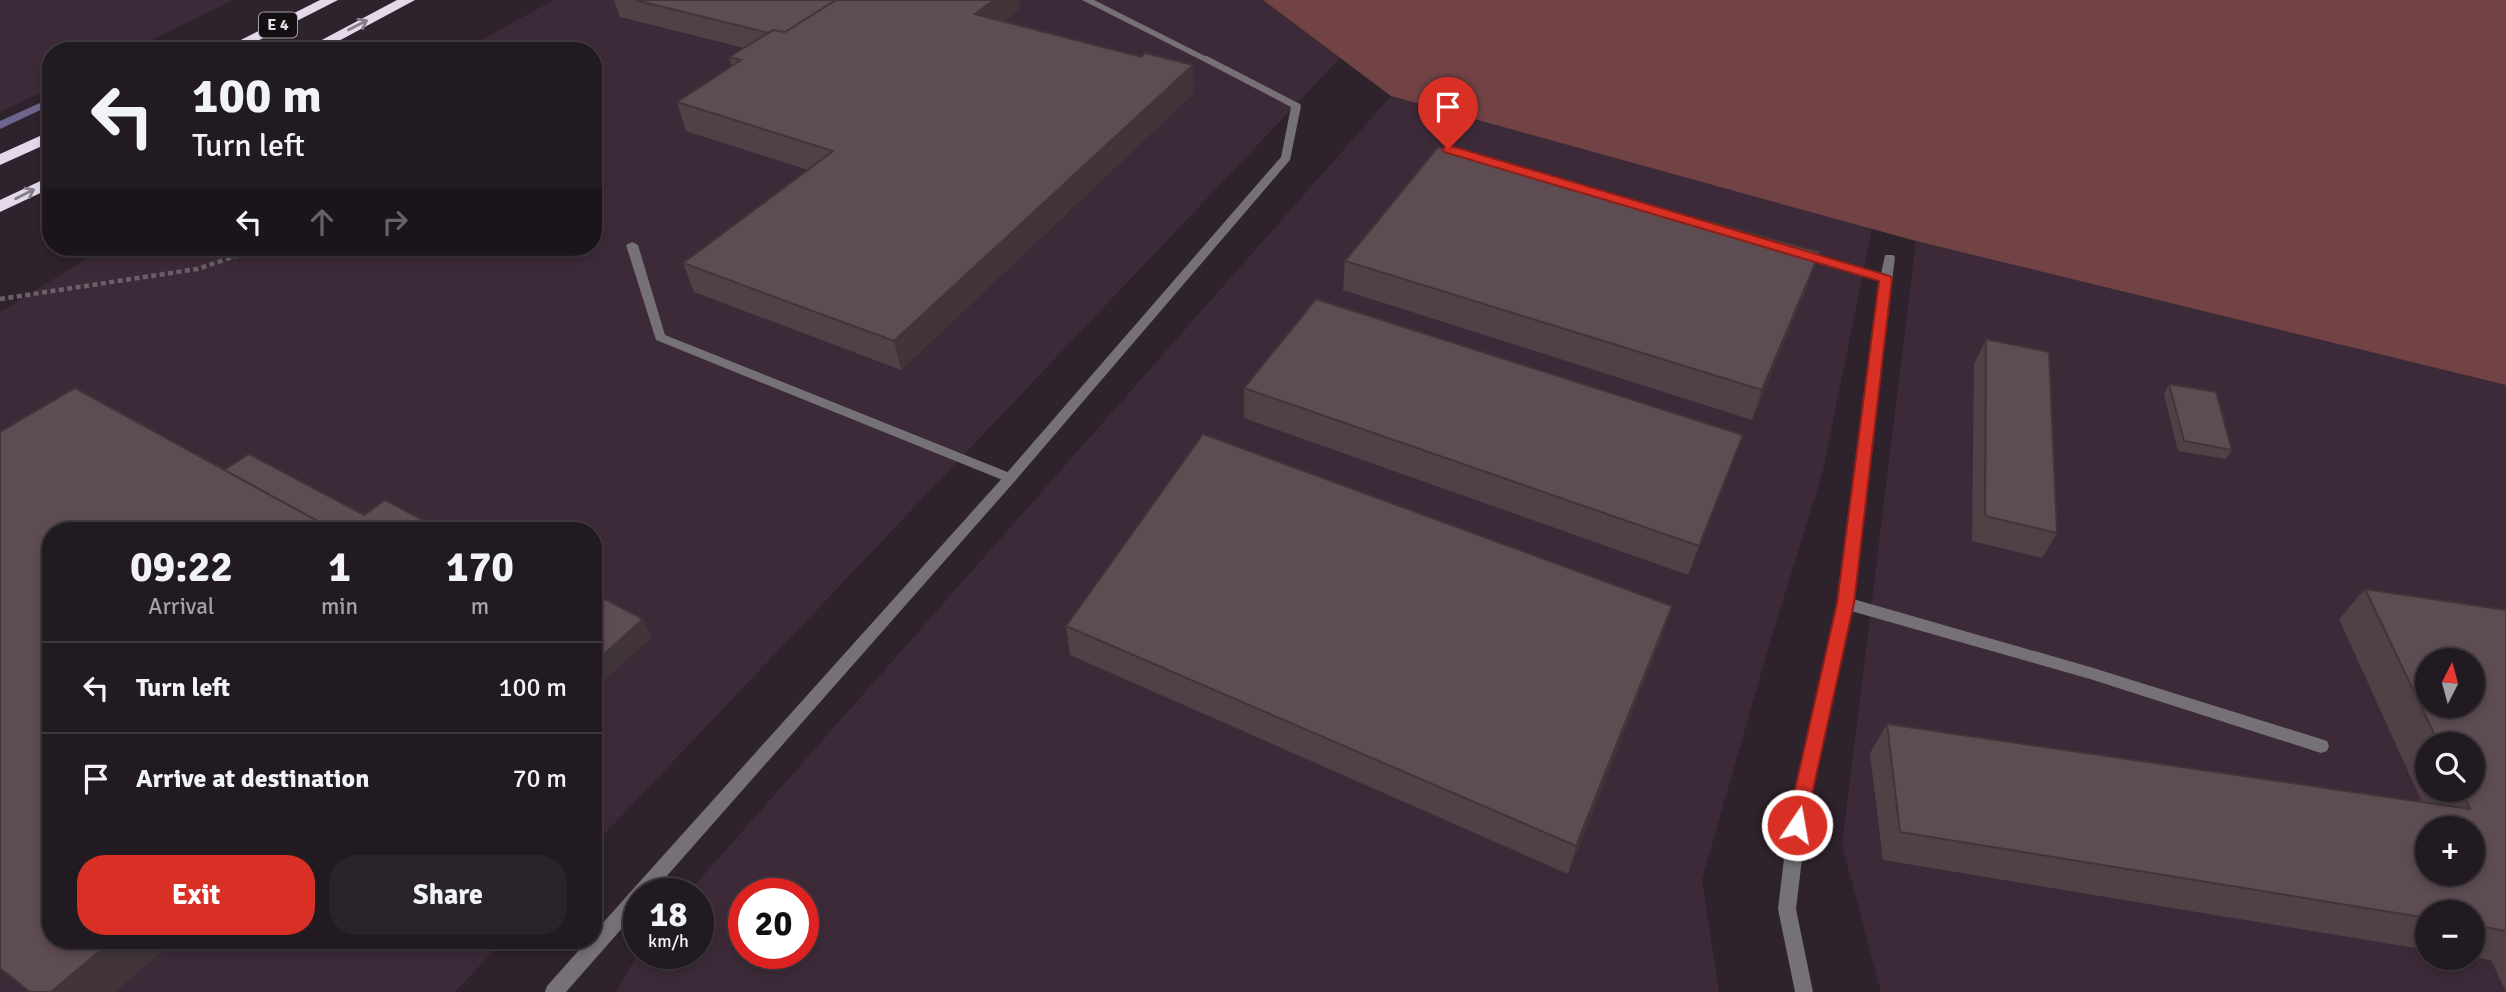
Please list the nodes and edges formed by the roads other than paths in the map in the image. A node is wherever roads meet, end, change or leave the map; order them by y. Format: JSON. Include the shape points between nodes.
{"nodes":[{"id":1,"x":331,"y":0,"type":"edge"},
{"id":2,"x":408,"y":0,"type":"edge"},
{"id":3,"x":1087,"y":0,"type":"edge"},
{"id":4,"x":245,"y":42,"type":"edge"},
{"id":5,"x":326,"y":42,"type":"edge"},
{"id":6,"x":42,"y":140,"type":"edge"},
{"id":7,"x":1448,"y":149,"type":"edge"},
{"id":8,"x":0,"y":160,"type":"edge"},
{"id":9,"x":1501,"y":165,"type":"edge"},
{"id":10,"x":42,"y":186,"type":"edge"},
{"id":11,"x":0,"y":207,"type":"edge"},
{"id":12,"x":632,"y":245,"type":"dead end"},
{"id":13,"x":1793,"y":251,"type":"edge"},
{"id":14,"x":1889,"y":257,"type":"dead end"},
{"id":15,"x":1886,"y":279,"type":"junction"},
{"id":16,"x":1010,"y":478,"type":"junction"},
{"id":17,"x":1845,"y":603,"type":"junction"},
{"id":18,"x":2321,"y":746,"type":"dead end"},
{"id":19,"x":654,"y":878,"type":"edge"},
{"id":20,"x":623,"y":913,"type":"edge"},
{"id":21,"x":602,"y":937,"type":"edge"},
{"id":22,"x":592,"y":949,"type":"edge"},
{"id":23,"x":554,"y":992,"type":"edge"},
{"id":24,"x":1804,"y":992,"type":"edge"}],
"edges":[{"from":1,"to":4,"type":"highway","number":"E 4"},
{"from":5,"to":2,"type":"highway","number":"E 4","one_way":true},
{"from":3,"to":16,"type":"street","via":[[1296,106],[1286,158]]},
{"from":6,"to":8,"type":"highway"},
{"from":7,"to":9,"type":"street"},
{"from":11,"to":10,"type":"highway","one_way":true},
{"from":12,"to":16,"type":"street","via":[[660,337]]},
{"from":13,"to":15,"type":"street"},
{"from":14,"to":15,"type":"street"},
{"from":15,"to":17,"type":"street"},
{"from":16,"to":19,"type":"street"},
{"from":17,"to":18,"type":"street"},
{"from":17,"to":24,"type":"street","via":[[1797,825],[1787,909]]},
{"from":20,"to":21,"type":"street"},
{"from":22,"to":23,"type":"street"}]}
